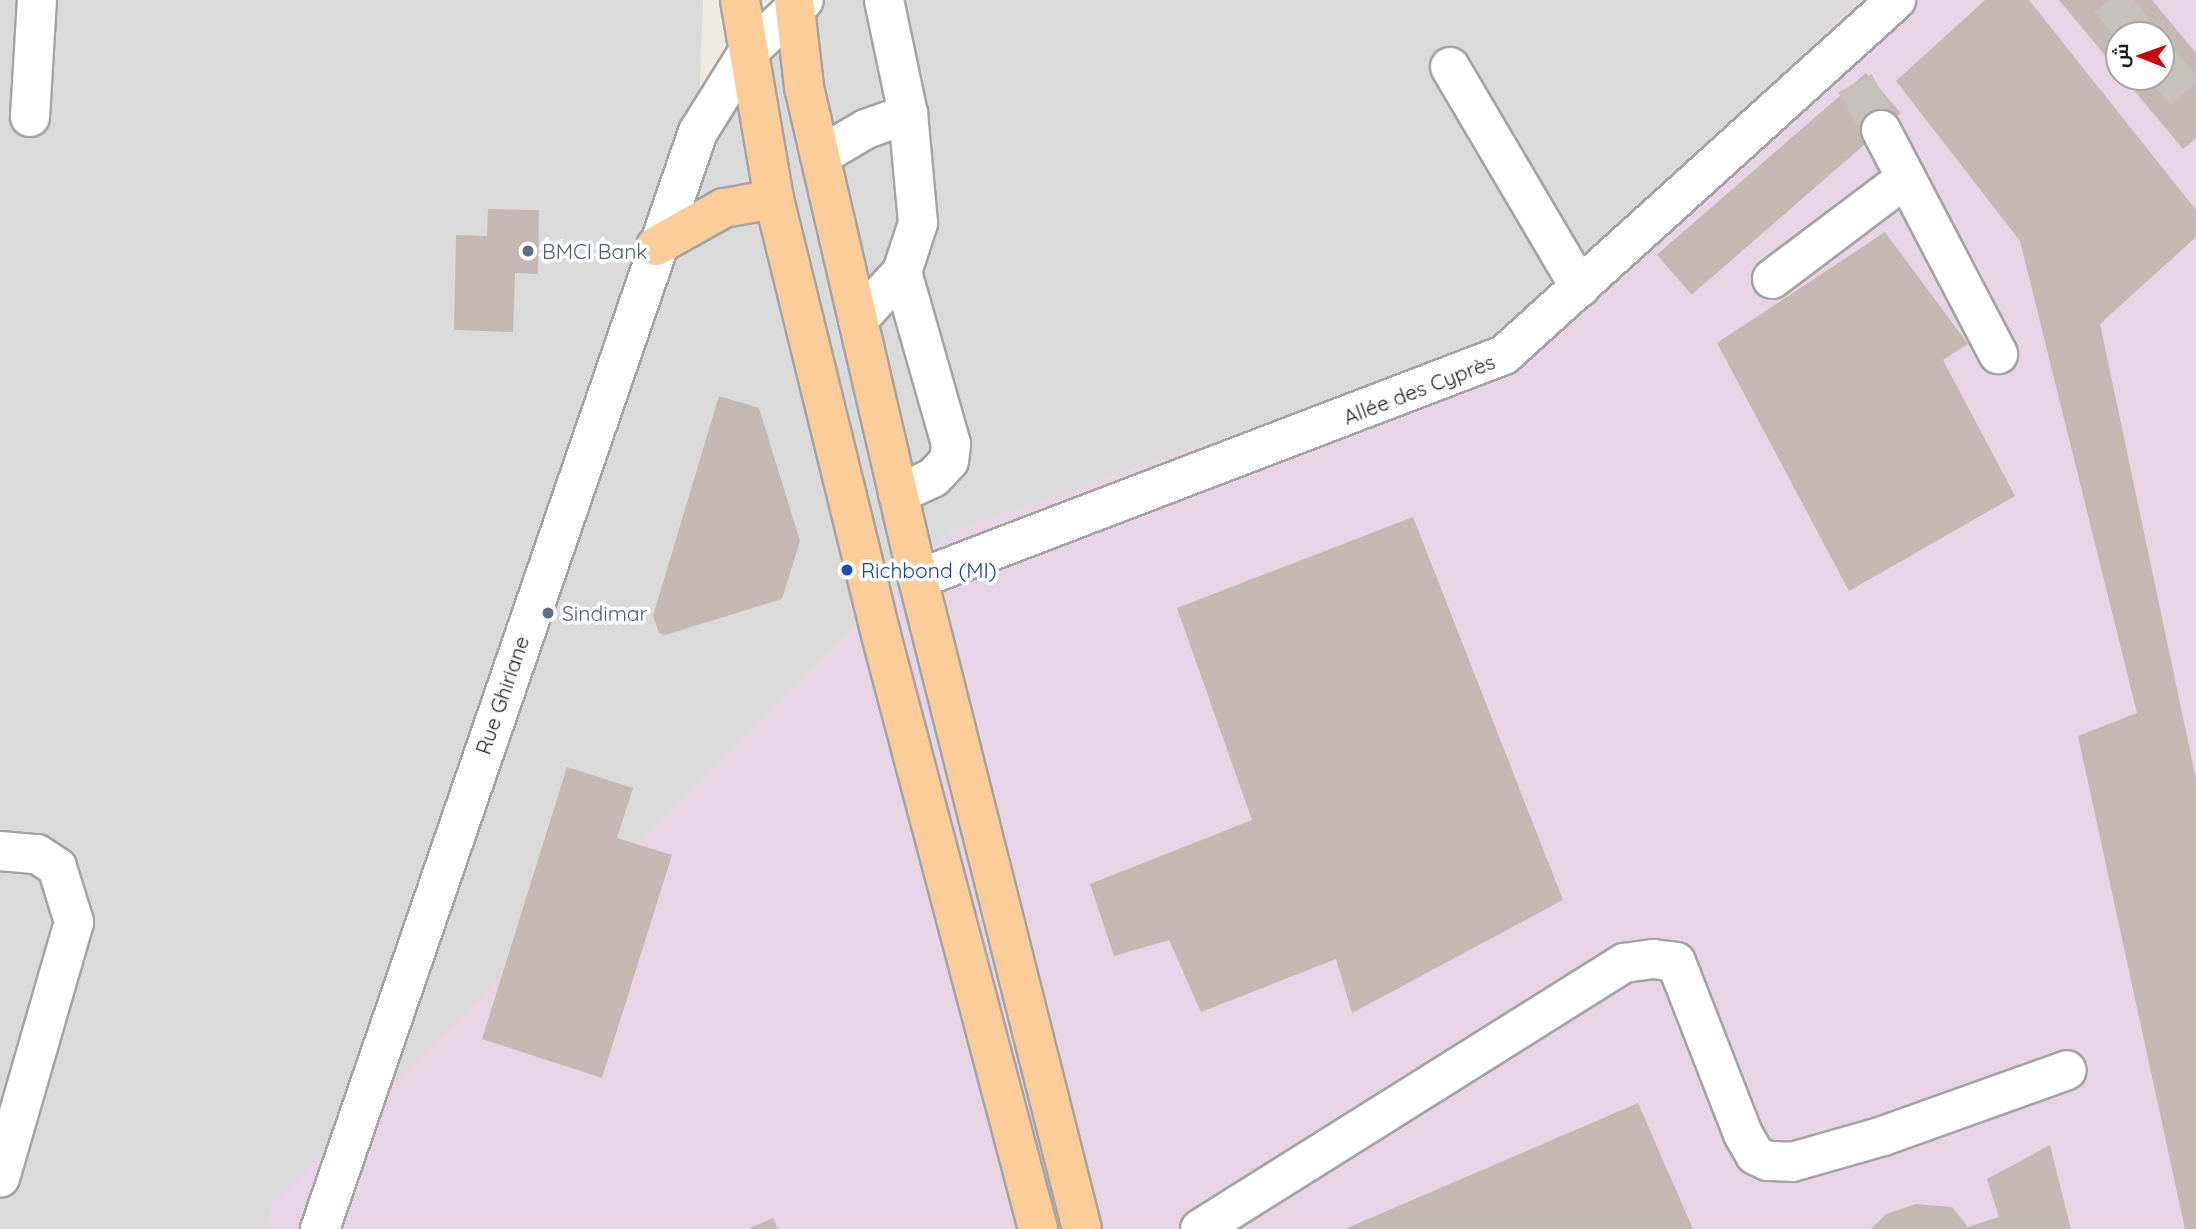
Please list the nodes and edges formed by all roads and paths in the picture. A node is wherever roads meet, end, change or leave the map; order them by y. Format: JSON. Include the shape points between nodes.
{"nodes":[{"id":1,"x":37,"y":0,"type":"edge"},
{"id":2,"x":740,"y":0,"type":"edge"},
{"id":3,"x":884,"y":0,"type":"edge"},
{"id":4,"x":1896,"y":0,"type":"edge"},
{"id":5,"x":792,"y":2,"type":"edge"},
{"id":6,"x":748,"y":52,"type":"junction"},
{"id":7,"x":1450,"y":67,"type":"dead end"},
{"id":8,"x":908,"y":114,"type":"junction"},
{"id":9,"x":30,"y":117,"type":"dead end"},
{"id":10,"x":1881,"y":130,"type":"tunnel mouth"},
{"id":11,"x":820,"y":156,"type":"junction"},
{"id":12,"x":1906,"y":178,"type":"junction"},
{"id":13,"x":774,"y":199,"type":"junction"},
{"id":14,"x":656,"y":246,"type":"junction"},
{"id":15,"x":902,"y":272,"type":"junction"},
{"id":16,"x":1772,"y":279,"type":"dead end"},
{"id":17,"x":1580,"y":288,"type":"junction"},
{"id":18,"x":858,"y":320,"type":"junction"},
{"id":19,"x":1998,"y":354,"type":"dead end"},
{"id":20,"x":898,"y":494,"type":"junction"},
{"id":21,"x":918,"y":579,"type":"junction"},
{"id":22,"x":0,"y":850,"type":"edge"},
{"id":23,"x":2067,"y":1070,"type":"dead end"},
{"id":24,"x":0,"y":1178,"type":"edge"},
{"id":25,"x":320,"y":1229,"type":"edge"},
{"id":26,"x":1038,"y":1229,"type":"edge"},
{"id":27,"x":1083,"y":1229,"type":"edge"},
{"id":28,"x":1200,"y":1229,"type":"edge"}],
"edges":[{"from":1,"to":9,"type":"street"},
{"from":2,"to":6,"type":"main road"},
{"from":3,"to":8,"type":"street"},
{"from":4,"to":17,"type":"street","name":"Allée des Cyprès","via":[[1847,67]]},
{"from":5,"to":6,"type":"street","name":"Rue Ghiriane"},
{"from":5,"to":11,"type":"main road"},
{"from":6,"to":13,"type":"main road"},
{"from":6,"to":14,"type":"street","name":"Rue Ghiriane","via":[[698,132]]},
{"from":7,"to":17,"type":"street"},
{"from":8,"to":11,"type":"street","via":[[866,129]]},
{"from":8,"to":15,"type":"street","via":[[918,223]]},
{"from":10,"to":12,"type":"street"},
{"from":11,"to":18,"type":"main road"},
{"from":12,"to":16,"type":"street"},
{"from":12,"to":19,"type":"street"},
{"from":13,"to":14,"type":"main road","via":[[724,208]]},
{"from":13,"to":26,"type":"main road","via":[[881,635]]},
{"from":14,"to":25,"type":"street","name":"Rue Ghiriane"},
{"from":15,"to":18,"type":"street"},
{"from":15,"to":20,"type":"street","via":[[951,444],[949,461],[933,478]]},
{"from":17,"to":21,"type":"street","name":"Allée des Cyprès","via":[[1504,355],[1485,365]]},
{"from":18,"to":20,"type":"main road"},
{"from":20,"to":21,"type":"main road"},
{"from":21,"to":27,"type":"main road"},
{"from":22,"to":24,"type":"street","via":[[37,854],[57,867],[74,922]]},
{"from":23,"to":28,"type":"street","via":[[1883,1136],[1792,1162],[1768,1161],[1755,1155],[1743,1134],[1676,962],[1624,963]]}]}
